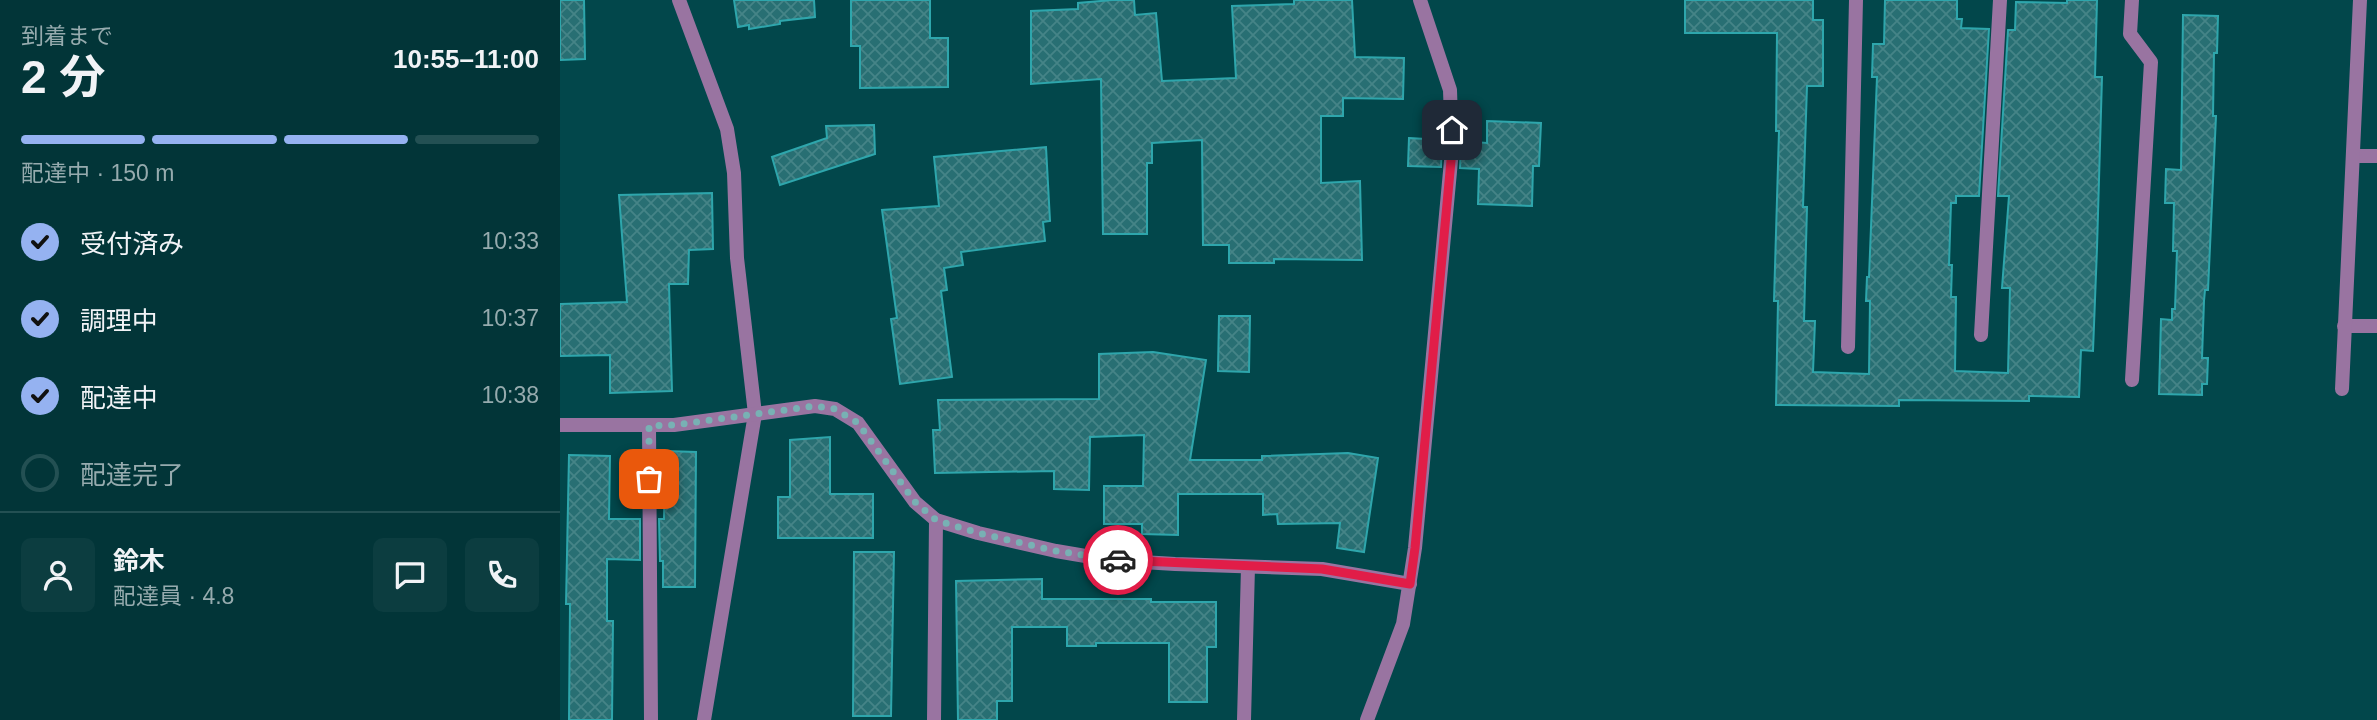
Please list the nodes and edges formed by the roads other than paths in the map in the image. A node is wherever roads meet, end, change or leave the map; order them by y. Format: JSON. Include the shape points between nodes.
{"nodes":[{"id":1,"x":679,"y":0,"type":"edge"},
{"id":2,"x":1420,"y":0,"type":"edge"},
{"id":3,"x":1856,"y":0,"type":"edge"},
{"id":4,"x":2000,"y":0,"type":"edge"},
{"id":5,"x":2132,"y":0,"type":"edge"},
{"id":6,"x":2360,"y":0,"type":"edge"},
{"id":7,"x":2353,"y":156,"type":"junction"},
{"id":8,"x":2377,"y":156,"type":"edge"},
{"id":9,"x":2377,"y":326,"type":"edge"},
{"id":10,"x":2344,"y":327,"type":"junction"},
{"id":11,"x":1981,"y":335,"type":"dead end"},
{"id":12,"x":1848,"y":347,"type":"dead end"},
{"id":13,"x":2132,"y":380,"type":"dead end"},
{"id":14,"x":2342,"y":389,"type":"dead end"},
{"id":15,"x":755,"y":414,"type":"junction"},
{"id":16,"x":560,"y":425,"type":"edge"},
{"id":17,"x":649,"y":426,"type":"junction"},
{"id":18,"x":936,"y":520,"type":"junction"},
{"id":19,"x":1248,"y":567,"type":"junction"},
{"id":20,"x":1410,"y":584,"type":"junction"},
{"id":21,"x":651,"y":720,"type":"edge"},
{"id":22,"x":704,"y":720,"type":"edge"},
{"id":23,"x":934,"y":720,"type":"edge"},
{"id":24,"x":1244,"y":720,"type":"edge"},
{"id":25,"x":1367,"y":720,"type":"edge"}],
"edges":[{"from":1,"to":15,"type":"street","via":[[727,129]]},
{"from":2,"to":20,"type":"street","via":[[1450,90],[1452,150]]},
{"from":3,"to":12,"type":"street"},
{"from":4,"to":11,"type":"street"},
{"from":5,"to":13,"type":"street","via":[[2130,34],[2151,62]]},
{"from":6,"to":7,"type":"street"},
{"from":7,"to":8,"type":"street"},
{"from":7,"to":10,"type":"street"},
{"from":9,"to":10,"type":"street"},
{"from":10,"to":14,"type":"street"},
{"from":15,"to":17,"type":"street"},
{"from":15,"to":18,"type":"street","via":[[815,406],[835,409],[858,423],[915,502]]},
{"from":15,"to":22,"type":"street"},
{"from":16,"to":17,"type":"street"},
{"from":17,"to":21,"type":"street"},
{"from":18,"to":19,"type":"street","via":[[1096,558]]},
{"from":18,"to":23,"type":"street"},
{"from":19,"to":20,"type":"street","via":[[1322,569]]},
{"from":19,"to":24,"type":"street"},
{"from":20,"to":25,"type":"street","via":[[1404,624]]}]}
